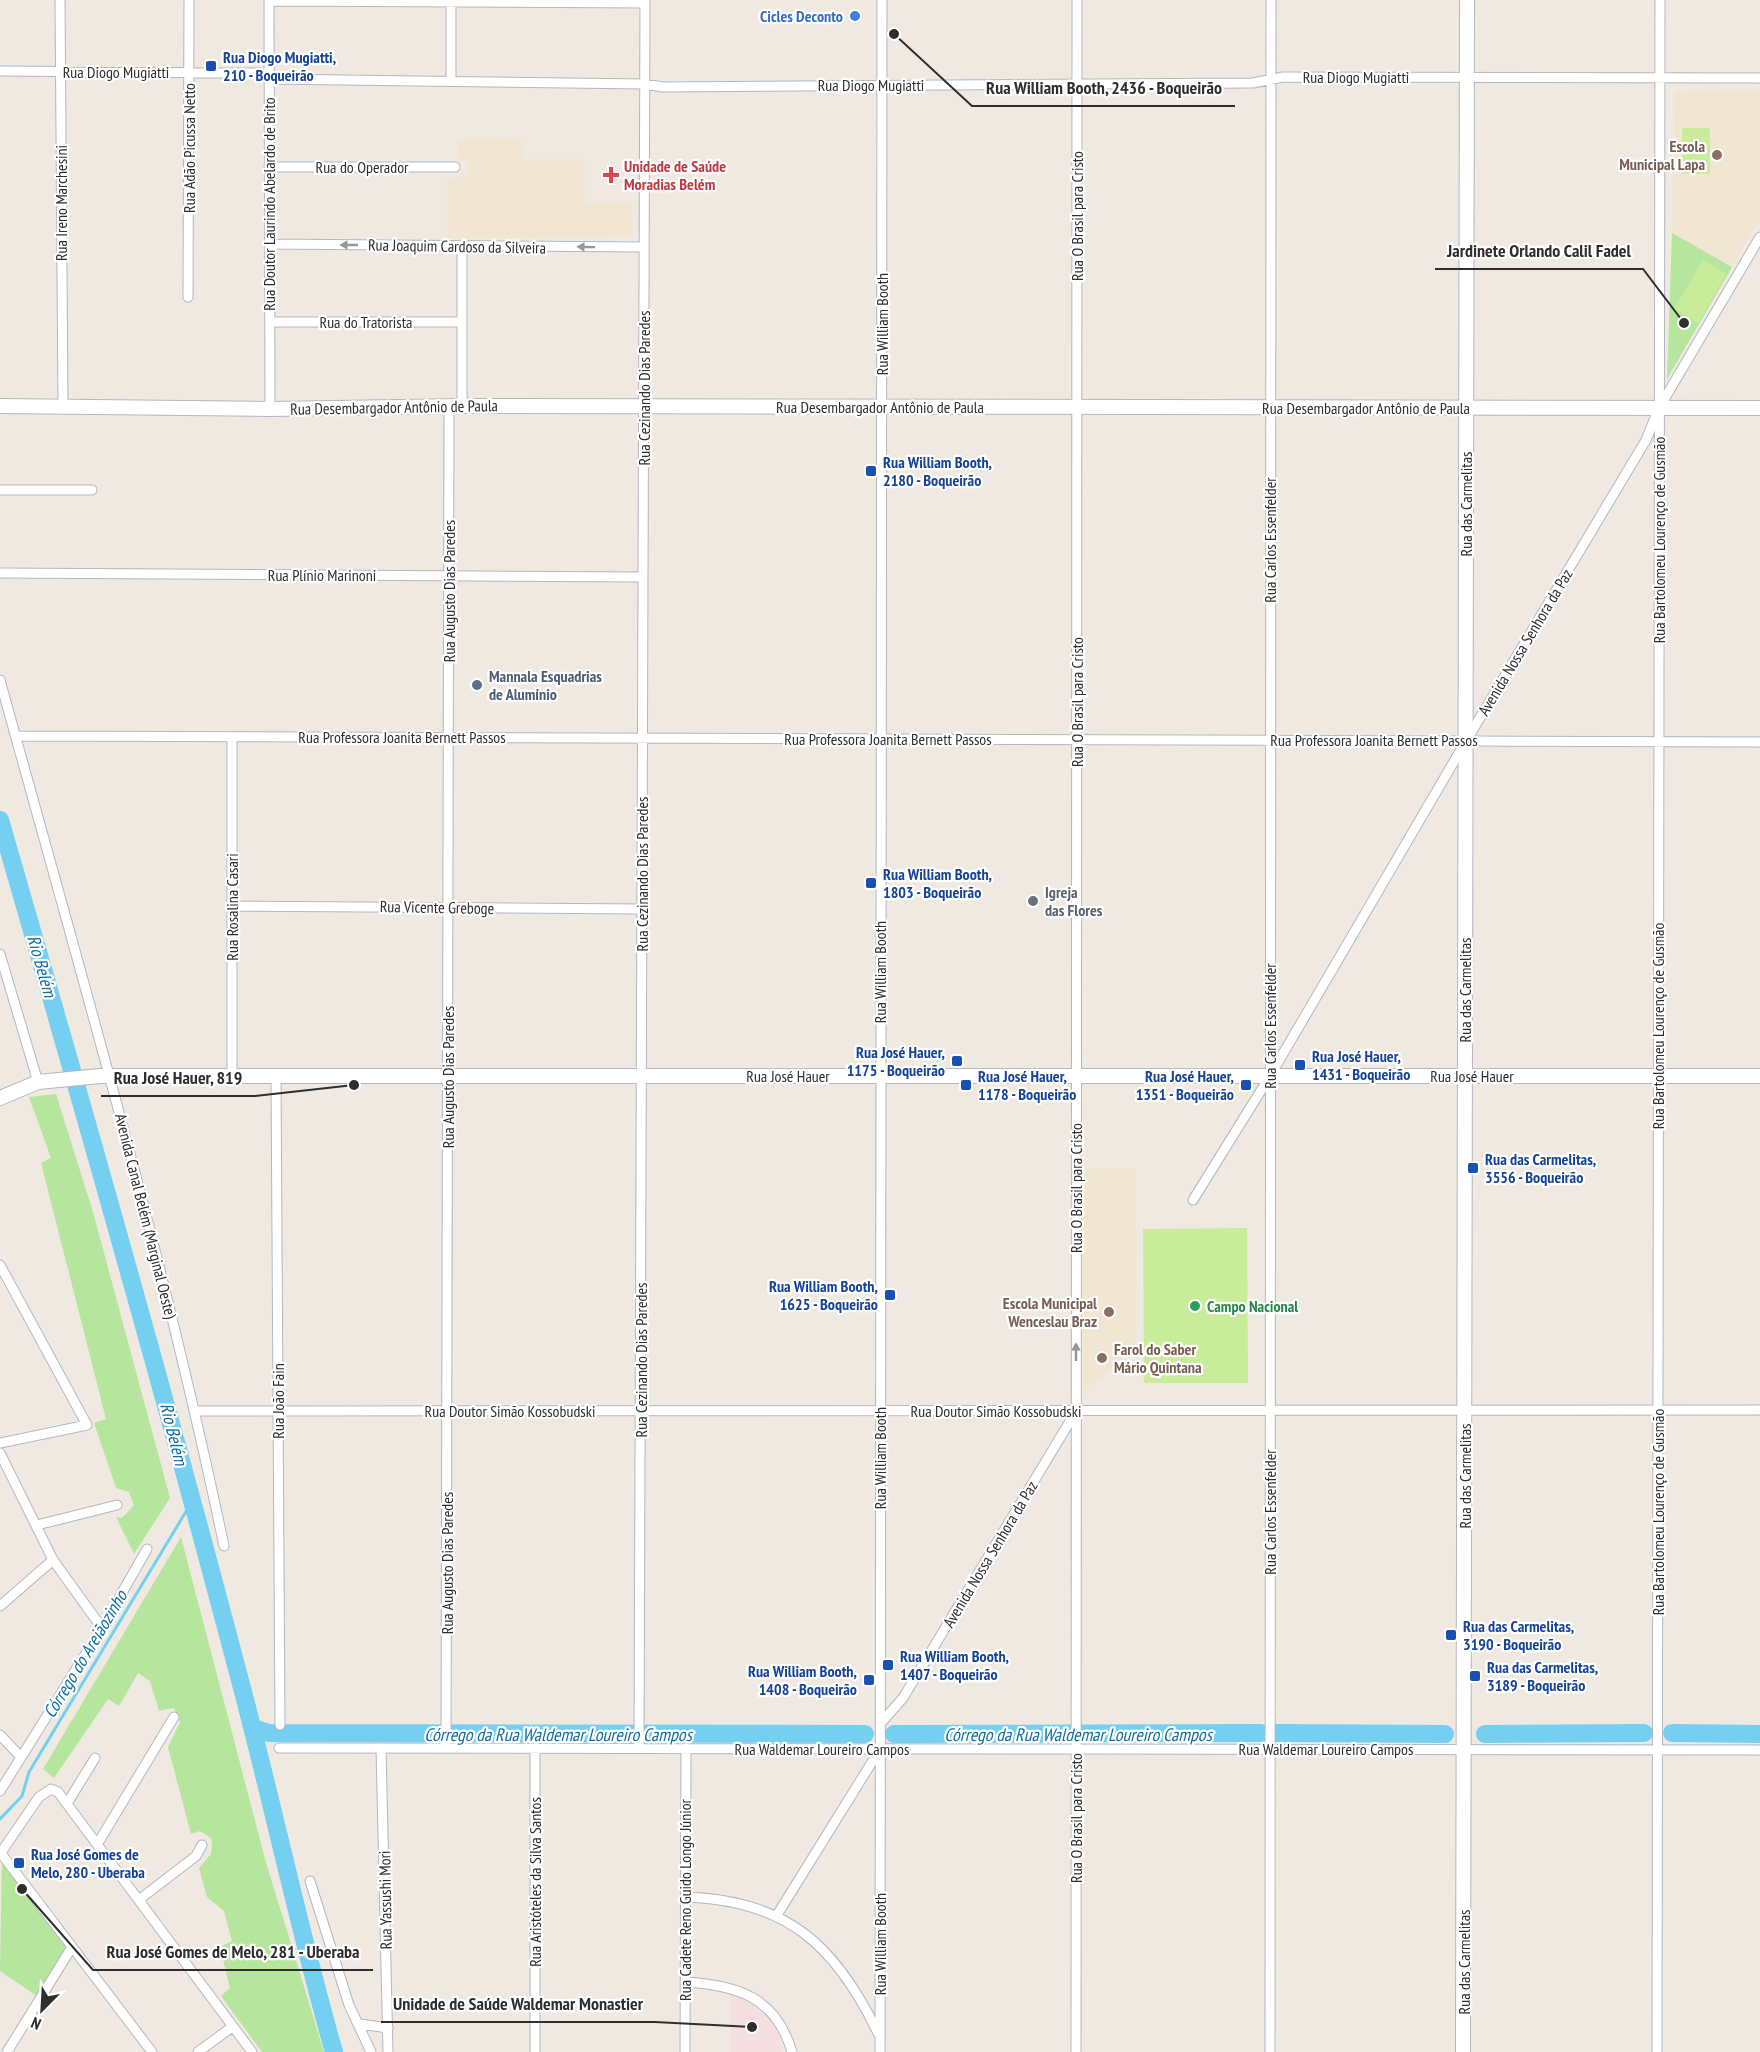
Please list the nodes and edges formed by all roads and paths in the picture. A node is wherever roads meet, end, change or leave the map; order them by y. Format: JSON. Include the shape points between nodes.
{"nodes":[{"id":1,"x":60,"y":0,"type":"edge"},
{"id":2,"x":189,"y":0,"type":"edge"},
{"id":3,"x":882,"y":0,"type":"edge"},
{"id":4,"x":1077,"y":0,"type":"edge"},
{"id":5,"x":1271,"y":0,"type":"edge"},
{"id":6,"x":1467,"y":0,"type":"edge"},
{"id":7,"x":1660,"y":0,"type":"edge"},
{"id":8,"x":269,"y":1,"type":"edge"},
{"id":9,"x":451,"y":1,"type":"edge"},
{"id":10,"x":645,"y":2,"type":"edge"},
{"id":11,"x":0,"y":71,"type":"edge"},
{"id":12,"x":60,"y":71,"type":"junction"},
{"id":13,"x":189,"y":72,"type":"junction"},
{"id":14,"x":269,"y":76,"type":"junction"},
{"id":15,"x":1467,"y":78,"type":"junction"},
{"id":16,"x":1660,"y":78,"type":"junction"},
{"id":17,"x":1760,"y":78,"type":"edge"},
{"id":18,"x":1271,"y":80,"type":"junction"},
{"id":19,"x":451,"y":81,"type":"junction"},
{"id":20,"x":645,"y":84,"type":"junction"},
{"id":21,"x":1077,"y":84,"type":"junction"},
{"id":22,"x":882,"y":85,"type":"junction"},
{"id":23,"x":269,"y":167,"type":"junction"},
{"id":24,"x":455,"y":167,"type":"dead end"},
{"id":25,"x":1760,"y":237,"type":"edge"},
{"id":26,"x":270,"y":244,"type":"junction"},
{"id":27,"x":462,"y":246,"type":"junction"},
{"id":28,"x":644,"y":247,"type":"junction"},
{"id":29,"x":188,"y":297,"type":"dead end"},
{"id":30,"x":270,"y":322,"type":"junction"},
{"id":31,"x":462,"y":322,"type":"junction"},
{"id":32,"x":0,"y":406,"type":"edge"},
{"id":33,"x":455,"y":406,"type":"junction"},
{"id":34,"x":644,"y":406,"type":"junction"},
{"id":35,"x":63,"y":407,"type":"junction"},
{"id":36,"x":881,"y":407,"type":"junction"},
{"id":37,"x":1077,"y":407,"type":"junction"},
{"id":38,"x":1271,"y":408,"type":"junction"},
{"id":39,"x":1467,"y":408,"type":"junction"},
{"id":40,"x":1659,"y":408,"type":"junction"},
{"id":41,"x":1760,"y":408,"type":"edge"},
{"id":42,"x":270,"y":409,"type":"junction"},
{"id":43,"x":0,"y":490,"type":"edge"},
{"id":44,"x":92,"y":490,"type":"dead end"},
{"id":45,"x":0,"y":573,"type":"edge"},
{"id":46,"x":449,"y":576,"type":"junction"},
{"id":47,"x":643,"y":577,"type":"junction"},
{"id":48,"x":0,"y":680,"type":"edge"},
{"id":49,"x":16,"y":736,"type":"junction"},
{"id":50,"x":232,"y":737,"type":"junction"},
{"id":51,"x":448,"y":738,"type":"junction"},
{"id":52,"x":643,"y":738,"type":"junction"},
{"id":53,"x":881,"y":739,"type":"junction"},
{"id":54,"x":1077,"y":739,"type":"junction"},
{"id":55,"x":1270,"y":740,"type":"junction"},
{"id":56,"x":1466,"y":741,"type":"junction"},
{"id":57,"x":1659,"y":741,"type":"junction"},
{"id":58,"x":1760,"y":742,"type":"edge"},
{"id":59,"x":232,"y":906,"type":"junction"},
{"id":60,"x":448,"y":908,"type":"junction"},
{"id":61,"x":642,"y":909,"type":"junction"},
{"id":62,"x":0,"y":954,"type":"edge"},
{"id":63,"x":105,"y":1076,"type":"junction"},
{"id":64,"x":231,"y":1076,"type":"junction"},
{"id":65,"x":276,"y":1076,"type":"junction"},
{"id":66,"x":448,"y":1076,"type":"junction"},
{"id":67,"x":642,"y":1076,"type":"junction"},
{"id":68,"x":880,"y":1076,"type":"junction"},
{"id":69,"x":1076,"y":1076,"type":"junction"},
{"id":70,"x":1270,"y":1076,"type":"junction"},
{"id":71,"x":1465,"y":1076,"type":"junction"},
{"id":72,"x":1658,"y":1076,"type":"junction"},
{"id":73,"x":1760,"y":1076,"type":"edge"},
{"id":74,"x":43,"y":1082,"type":"junction"},
{"id":75,"x":0,"y":1098,"type":"edge"},
{"id":76,"x":1193,"y":1200,"type":"dead end"},
{"id":77,"x":0,"y":1265,"type":"edge"},
{"id":78,"x":880,"y":1410,"type":"junction"},
{"id":79,"x":1076,"y":1410,"type":"junction"},
{"id":80,"x":1270,"y":1410,"type":"junction"},
{"id":81,"x":1465,"y":1410,"type":"junction"},
{"id":82,"x":1658,"y":1410,"type":"junction"},
{"id":83,"x":1760,"y":1410,"type":"edge"},
{"id":84,"x":196,"y":1411,"type":"junction"},
{"id":85,"x":278,"y":1411,"type":"junction"},
{"id":86,"x":447,"y":1411,"type":"junction"},
{"id":87,"x":641,"y":1411,"type":"junction"},
{"id":88,"x":0,"y":1443,"type":"edge"},
{"id":89,"x":0,"y":1454,"type":"edge"},
{"id":90,"x":117,"y":1505,"type":"dead end"},
{"id":91,"x":37,"y":1525,"type":"junction"},
{"id":92,"x":224,"y":1546,"type":"dead end"},
{"id":93,"x":147,"y":1549,"type":"dead end"},
{"id":94,"x":53,"y":1560,"type":"junction"},
{"id":95,"x":0,"y":1606,"type":"edge"},
{"id":96,"x":102,"y":1628,"type":"junction"},
{"id":97,"x":174,"y":1717,"type":"dead end"},
{"id":98,"x":880,"y":1724,"type":"junction"},
{"id":99,"x":280,"y":1725,"type":"dead end"},
{"id":100,"x":0,"y":1735,"type":"edge"},
{"id":101,"x":446,"y":1744,"type":"junction"},
{"id":102,"x":639,"y":1744,"type":"junction"},
{"id":103,"x":279,"y":1748,"type":"dead end"},
{"id":104,"x":381,"y":1748,"type":"junction"},
{"id":105,"x":535,"y":1748,"type":"junction"},
{"id":106,"x":686,"y":1748,"type":"junction"},
{"id":107,"x":880,"y":1749,"type":"junction"},
{"id":108,"x":1076,"y":1749,"type":"junction"},
{"id":109,"x":1270,"y":1749,"type":"junction"},
{"id":110,"x":1464,"y":1749,"type":"junction"},
{"id":111,"x":1658,"y":1750,"type":"junction"},
{"id":112,"x":1760,"y":1750,"type":"edge"},
{"id":113,"x":21,"y":1757,"type":"junction"},
{"id":114,"x":95,"y":1758,"type":"dead end"},
{"id":115,"x":0,"y":1791,"type":"edge"},
{"id":116,"x":68,"y":1802,"type":"junction"},
{"id":117,"x":98,"y":1843,"type":"junction"},
{"id":118,"x":202,"y":1845,"type":"dead end"},
{"id":119,"x":0,"y":1853,"type":"edge"},
{"id":120,"x":310,"y":1881,"type":"dead end"},
{"id":121,"x":685,"y":1897,"type":"junction"},
{"id":122,"x":140,"y":1899,"type":"junction"},
{"id":123,"x":777,"y":1915,"type":"junction"},
{"id":124,"x":72,"y":1947,"type":"junction"},
{"id":125,"x":685,"y":1982,"type":"junction"},
{"id":126,"x":360,"y":2024,"type":"junction"},
{"id":127,"x":232,"y":2027,"type":"junction"},
{"id":128,"x":388,"y":2028,"type":"junction"},
{"id":129,"x":880,"y":2036,"type":"junction"},
{"id":130,"x":10,"y":2051,"type":"edge"},
{"id":131,"x":152,"y":2052,"type":"edge"},
{"id":132,"x":198,"y":2052,"type":"edge"},
{"id":133,"x":252,"y":2052,"type":"edge"},
{"id":134,"x":371,"y":2052,"type":"edge"},
{"id":135,"x":388,"y":2052,"type":"edge"},
{"id":136,"x":535,"y":2052,"type":"edge"},
{"id":137,"x":685,"y":2052,"type":"edge"},
{"id":138,"x":792,"y":2052,"type":"edge"},
{"id":139,"x":880,"y":2052,"type":"edge"},
{"id":140,"x":1076,"y":2052,"type":"edge"},
{"id":141,"x":1270,"y":2052,"type":"edge"},
{"id":142,"x":1463,"y":2052,"type":"edge"},
{"id":143,"x":1657,"y":2052,"type":"edge"}],
"edges":[{"from":1,"to":12,"type":"street","name":"Rua Ireno Marchesini"},
{"from":2,"to":13,"type":"street","name":"Rua Adão Picussa Netto"},
{"from":3,"to":22,"type":"street","name":"Rua William Booth"},
{"from":4,"to":21,"type":"street","name":"Rua O Brasil para Cristo"},
{"from":5,"to":18,"type":"street","name":"Rua Carlos Essenfelder"},
{"from":6,"to":15,"type":"main road","name":"Rua das Carmelitas"},
{"from":7,"to":16,"type":"street","name":"Rua Bartolomeu Lourenço de Gusmão"},
{"from":8,"to":9,"type":"street"},
{"from":8,"to":14,"type":"street","name":"Rua Doutor Laurindo Abelardo de Brito"},
{"from":9,"to":10,"type":"street"},
{"from":9,"to":19,"type":"street"},
{"from":10,"to":20,"type":"street","name":"Rua Cezinando Dias Paredes"},
{"from":11,"to":12,"type":"street","name":"Rua Diogo Mugiatti"},
{"from":12,"to":13,"type":"street","name":"Rua Diogo Mugiatti"},
{"from":12,"to":35,"type":"street","name":"Rua Ireno Marchesini"},
{"from":13,"to":14,"type":"street","name":"Rua Diogo Mugiatti"},
{"from":13,"to":29,"type":"street","name":"Rua Adão Picussa Netto"},
{"from":14,"to":19,"type":"street","name":"Rua Diogo Mugiatti"},
{"from":14,"to":23,"type":"street","name":"Rua Doutor Laurindo Abelardo de Brito"},
{"from":15,"to":16,"type":"street","name":"Rua Diogo Mugiatti"},
{"from":15,"to":18,"type":"street","name":"Rua Diogo Mugiatti"},
{"from":15,"to":39,"type":"main road","name":"Rua das Carmelitas"},
{"from":16,"to":17,"type":"street","name":"Rua Diogo Mugiatti"},
{"from":16,"to":40,"type":"street","name":"Rua Bartolomeu Lourenço de Gusmão"},
{"from":18,"to":21,"type":"street","name":"Rua Diogo Mugiatti"},
{"from":18,"to":38,"type":"street","name":"Rua Carlos Essenfelder"},
{"from":19,"to":20,"type":"street","name":"Rua Diogo Mugiatti"},
{"from":20,"to":22,"type":"street","name":"Rua Diogo Mugiatti"},
{"from":20,"to":28,"type":"street","name":"Rua Cezinando Dias Paredes"},
{"from":21,"to":22,"type":"street","name":"Rua Diogo Mugiatti"},
{"from":21,"to":37,"type":"street","name":"Rua O Brasil para Cristo"},
{"from":22,"to":36,"type":"street","name":"Rua William Booth"},
{"from":23,"to":24,"type":"street","name":"Rua do Operador"},
{"from":23,"to":26,"type":"street","name":"Rua Doutor Laurindo Abelardo de Brito"},
{"from":25,"to":40,"type":"street","name":"Avenida Nossa Senhora da Paz"},
{"from":27,"to":26,"type":"street","name":"Rua Joaquim Cardoso da Silveira","one_way":true},
{"from":26,"to":30,"type":"street","name":"Rua Doutor Laurindo Abelardo de Brito"},
{"from":28,"to":27,"type":"street","name":"Rua Joaquim Cardoso da Silveira","one_way":true},
{"from":27,"to":31,"type":"street","name":"Rua Augusto Dias Paredes"},
{"from":28,"to":34,"type":"street","name":"Rua Cezinando Dias Paredes"},
{"from":30,"to":31,"type":"street","name":"Rua do Tratorista"},
{"from":30,"to":42,"type":"street","name":"Rua Doutor Laurindo Abelardo de Brito"},
{"from":31,"to":33,"type":"street","name":"Rua Augusto Dias Paredes"},
{"from":32,"to":35,"type":"main road","name":"Rua Desembargador Antônio de Paula"},
{"from":33,"to":34,"type":"main road","name":"Rua Desembargador Antônio de Paula"},
{"from":33,"to":42,"type":"main road","name":"Rua Desembargador Antônio de Paula"},
{"from":33,"to":46,"type":"street","name":"Rua Augusto Dias Paredes"},
{"from":34,"to":36,"type":"main road","name":"Rua Desembargador Antônio de Paula"},
{"from":34,"to":47,"type":"street","name":"Rua Cezinando Dias Paredes"},
{"from":35,"to":42,"type":"main road","name":"Rua Desembargador Antônio de Paula"},
{"from":36,"to":37,"type":"main road","name":"Rua Desembargador Antônio de Paula"},
{"from":36,"to":53,"type":"street","name":"Rua William Booth"},
{"from":37,"to":38,"type":"main road","name":"Rua Desembargador Antônio de Paula"},
{"from":37,"to":54,"type":"street","name":"Rua O Brasil para Cristo"},
{"from":38,"to":39,"type":"main road","name":"Rua Desembargador Antônio de Paula"},
{"from":38,"to":55,"type":"street","name":"Rua Carlos Essenfelder"},
{"from":39,"to":40,"type":"main road","name":"Rua Desembargador Antônio de Paula"},
{"from":39,"to":56,"type":"main road","name":"Rua das Carmelitas"},
{"from":40,"to":41,"type":"main road","name":"Rua Desembargador Antônio de Paula"},
{"from":40,"to":56,"type":"street","name":"Avenida Nossa Senhora da Paz","via":[[1646,440]]},
{"from":40,"to":57,"type":"street","name":"Rua Bartolomeu Lourenço de Gusmão"},
{"from":43,"to":44,"type":"street"},
{"from":45,"to":46,"type":"street","name":"Rua Plínio Marinoni"},
{"from":46,"to":47,"type":"street","name":"Rua Plínio Marinoni"},
{"from":46,"to":51,"type":"street","name":"Rua Augusto Dias Paredes"},
{"from":47,"to":52,"type":"street","name":"Rua Cezinando Dias Paredes"},
{"from":48,"to":49,"type":"street","name":"Avenida Canal Belém (Marginal Oeste)"},
{"from":49,"to":50,"type":"street","name":"Rua Professora Joanita Bernett Passos"},
{"from":49,"to":63,"type":"street","name":"Avenida Canal Belém (Marginal Oeste)"},
{"from":50,"to":51,"type":"street","name":"Rua Professora Joanita Bernett Passos"},
{"from":50,"to":59,"type":"street","name":"Rua Rosalina Casari"},
{"from":51,"to":52,"type":"street","name":"Rua Professora Joanita Bernett Passos"},
{"from":51,"to":60,"type":"street","name":"Rua Augusto Dias Paredes"},
{"from":52,"to":53,"type":"street","name":"Rua Professora Joanita Bernett Passos"},
{"from":52,"to":61,"type":"street","name":"Rua Cezinando Dias Paredes"},
{"from":53,"to":54,"type":"street","name":"Rua Professora Joanita Bernett Passos"},
{"from":53,"to":68,"type":"street","name":"Rua William Booth"},
{"from":54,"to":55,"type":"street","name":"Rua Professora Joanita Bernett Passos"},
{"from":54,"to":69,"type":"street","name":"Rua O Brasil para Cristo"},
{"from":55,"to":56,"type":"street","name":"Rua Professora Joanita Bernett Passos"},
{"from":55,"to":70,"type":"street","name":"Rua Carlos Essenfelder"},
{"from":56,"to":57,"type":"street","name":"Rua Professora Joanita Bernett Passos"},
{"from":56,"to":70,"type":"street","name":"Avenida Nossa Senhora da Paz"},
{"from":56,"to":71,"type":"main road","name":"Rua das Carmelitas"},
{"from":57,"to":58,"type":"street","name":"Rua Professora Joanita Bernett Passos"},
{"from":57,"to":72,"type":"street","name":"Rua Bartolomeu Lourenço de Gusmão"},
{"from":59,"to":60,"type":"street","name":"Rua Vicente Greboge"},
{"from":59,"to":64,"type":"street","name":"Rua Rosalina Casari"},
{"from":60,"to":61,"type":"street","name":"Rua Vicente Greboge"},
{"from":60,"to":66,"type":"street","name":"Rua Augusto Dias Paredes"},
{"from":61,"to":67,"type":"street","name":"Rua Cezinando Dias Paredes"},
{"from":62,"to":74,"type":"street"},
{"from":63,"to":64,"type":"main road","name":"Rua José Hauer"},
{"from":63,"to":74,"type":"main road","name":"Rua José Hauer"},
{"from":63,"to":84,"type":"street","name":"Avenida Canal Belém (Marginal Oeste)"},
{"from":64,"to":65,"type":"main road","name":"Rua José Hauer"},
{"from":65,"to":66,"type":"main road","name":"Rua José Hauer"},
{"from":65,"to":85,"type":"street","name":"Rua João Fain"},
{"from":66,"to":67,"type":"main road","name":"Rua José Hauer"},
{"from":66,"to":86,"type":"street","name":"Rua Augusto Dias Paredes"},
{"from":67,"to":68,"type":"main road","name":"Rua José Hauer"},
{"from":67,"to":87,"type":"street","name":"Rua Cezinando Dias Paredes"},
{"from":68,"to":69,"type":"main road","name":"Rua José Hauer"},
{"from":68,"to":78,"type":"street","name":"Rua William Booth"},
{"from":69,"to":70,"type":"main road","name":"Rua José Hauer"},
{"from":79,"to":69,"type":"street","name":"Rua O Brasil para Cristo","one_way":true},
{"from":70,"to":71,"type":"main road","name":"Rua José Hauer"},
{"from":70,"to":76,"type":"street","name":"Avenida Nossa Senhora da Paz"},
{"from":70,"to":80,"type":"street","name":"Rua Carlos Essenfelder"},
{"from":71,"to":72,"type":"main road","name":"Rua José Hauer"},
{"from":71,"to":81,"type":"main road","name":"Rua das Carmelitas"},
{"from":72,"to":73,"type":"main road","name":"Rua José Hauer"},
{"from":72,"to":82,"type":"street","name":"Rua Bartolomeu Lourenço de Gusmão"},
{"from":74,"to":75,"type":"main road","name":"Rua José Hauer"},
{"from":77,"to":88,"type":"street","via":[[87,1425]]},
{"from":78,"to":79,"type":"street","name":"Rua Doutor Simão Kossobudski"},
{"from":78,"to":87,"type":"street","name":"Rua Doutor Simão Kossobudski"},
{"from":78,"to":98,"type":"street","name":"Rua William Booth"},
{"from":79,"to":80,"type":"street","name":"Rua Doutor Simão Kossobudski"},
{"from":79,"to":98,"type":"street","name":"Avenida Nossa Senhora da Paz","via":[[903,1698]]},
{"from":79,"to":108,"type":"street","name":"Rua O Brasil para Cristo"},
{"from":80,"to":81,"type":"street","name":"Rua Doutor Simão Kossobudski"},
{"from":80,"to":109,"type":"street","name":"Rua Carlos Essenfelder"},
{"from":81,"to":82,"type":"street","name":"Rua Doutor Simão Kossobudski"},
{"from":81,"to":110,"type":"main road","name":"Rua das Carmelitas"},
{"from":82,"to":83,"type":"street","name":"Rua Doutor Simão Kossobudski"},
{"from":82,"to":111,"type":"street","name":"Rua Bartolomeu Lourenço de Gusmão"},
{"from":84,"to":85,"type":"street","name":"Rua Doutor Simão Kossobudski"},
{"from":84,"to":92,"type":"street","name":"Avenida Canal Belém (Marginal Oeste)"},
{"from":85,"to":86,"type":"street","name":"Rua Doutor Simão Kossobudski"},
{"from":85,"to":99,"type":"street","name":"Rua João Fain"},
{"from":86,"to":87,"type":"street","name":"Rua Doutor Simão Kossobudski"},
{"from":86,"to":101,"type":"street","name":"Rua Augusto Dias Paredes"},
{"from":87,"to":102,"type":"street","name":"Rua Cezinando Dias Paredes"},
{"from":89,"to":91,"type":"street"},
{"from":90,"to":91,"type":"street"},
{"from":91,"to":94,"type":"street"},
{"from":93,"to":96,"type":"street"},
{"from":94,"to":95,"type":"street"},
{"from":94,"to":96,"type":"street"},
{"from":96,"to":113,"type":"street"},
{"from":97,"to":117,"type":"street"},
{"from":98,"to":107,"type":"street","name":"Rua William Booth"},
{"from":100,"to":113,"type":"street"},
{"from":101,"to":104,"type":"street","name":"Rua Waldemar Loureiro Campos"},
{"from":101,"to":105,"type":"street","name":"Rua Waldemar Loureiro Campos"},
{"from":102,"to":105,"type":"street","name":"Rua Waldemar Loureiro Campos"},
{"from":102,"to":106,"type":"street","name":"Rua Waldemar Loureiro Campos"},
{"from":103,"to":104,"type":"street","name":"Rua Waldemar Loureiro Campos"},
{"from":104,"to":128,"type":"street","name":"Rua Yassushi Mori"},
{"from":105,"to":136,"type":"street","name":"Rua Aristóteles da Silva Santos"},
{"from":106,"to":107,"type":"street","name":"Rua Waldemar Loureiro Campos"},
{"from":106,"to":121,"type":"street","name":"Rua Cadete Reno Guido Longo Júnior"},
{"from":107,"to":108,"type":"street","name":"Rua Waldemar Loureiro Campos"},
{"from":107,"to":123,"type":"street"},
{"from":107,"to":129,"type":"street","name":"Rua William Booth"},
{"from":108,"to":109,"type":"street","name":"Rua Waldemar Loureiro Campos"},
{"from":108,"to":140,"type":"street","name":"Rua O Brasil para Cristo"},
{"from":109,"to":110,"type":"street","name":"Rua Waldemar Loureiro Campos"},
{"from":109,"to":141,"type":"street","name":"Rua Carlos Essenfelder"},
{"from":110,"to":111,"type":"street","name":"Rua Waldemar Loureiro Campos"},
{"from":110,"to":142,"type":"main road","name":"Rua das Carmelitas"},
{"from":111,"to":112,"type":"street","name":"Rua Waldemar Loureiro Campos"},
{"from":111,"to":143,"type":"street","name":"Rua Bartolomeu Lourenço de Gusmão"},
{"from":113,"to":115,"type":"street"},
{"from":114,"to":116,"type":"street"},
{"from":116,"to":117,"type":"street"},
{"from":116,"to":119,"type":"street","via":[[51,1789],[39,1797]]},
{"from":117,"to":122,"type":"street"},
{"from":118,"to":122,"type":"street","via":[[196,1856]]},
{"from":119,"to":124,"type":"street"},
{"from":120,"to":126,"type":"street","via":[[349,2005]]},
{"from":121,"to":123,"type":"street","via":[[730,1900]]},
{"from":121,"to":125,"type":"street","name":"Rua Cadete Reno Guido Longo Júnior"},
{"from":122,"to":127,"type":"street"},
{"from":123,"to":129,"type":"street","via":[[827,1953],[852,1985]]},
{"from":124,"to":130,"type":"street"},
{"from":124,"to":131,"type":"street"},
{"from":125,"to":137,"type":"street","name":"Rua Cadete Reno Guido Longo Júnior"},
{"from":125,"to":138,"type":"street","via":[[726,1986],[755,1999],[778,2020]]},
{"from":126,"to":128,"type":"street"},
{"from":126,"to":134,"type":"street"},
{"from":127,"to":132,"type":"street"},
{"from":127,"to":133,"type":"street"},
{"from":128,"to":135,"type":"street","name":"Rua Yassushi Mori"},
{"from":129,"to":139,"type":"street","name":"Rua William Booth"}]}
